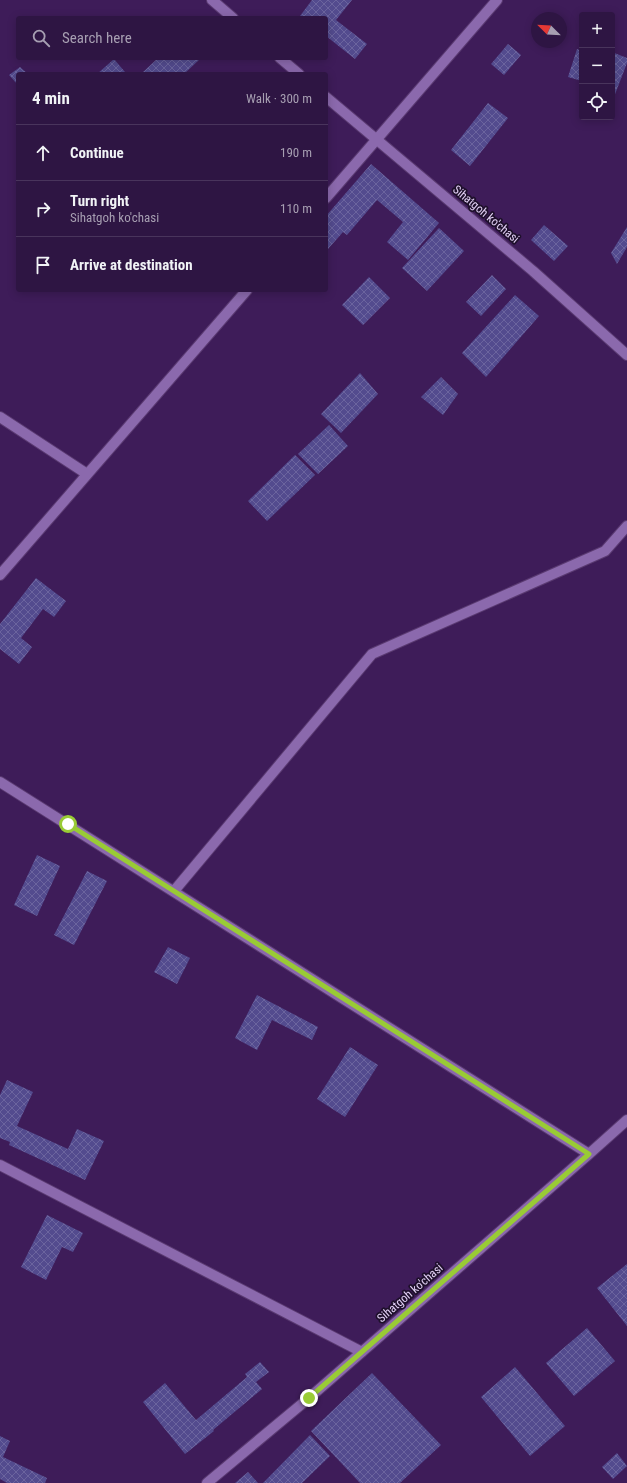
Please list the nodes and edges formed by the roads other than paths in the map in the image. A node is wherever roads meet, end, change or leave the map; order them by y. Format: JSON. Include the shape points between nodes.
{"nodes":[{"id":1,"x":212,"y":0,"type":"edge"},
{"id":2,"x":497,"y":0,"type":"edge"},
{"id":3,"x":231,"y":16,"type":"edge"},
{"id":4,"x":282,"y":60,"type":"edge"},
{"id":5,"x":297,"y":72,"type":"edge"},
{"id":6,"x":328,"y":99,"type":"edge"},
{"id":7,"x":377,"y":140,"type":"junction"},
{"id":8,"x":328,"y":196,"type":"edge"},
{"id":9,"x":245,"y":292,"type":"edge"},
{"id":10,"x":627,"y":355,"type":"edge"},
{"id":11,"x":0,"y":417,"type":"edge"},
{"id":12,"x":88,"y":474,"type":"junction"},
{"id":13,"x":627,"y":526,"type":"edge"},
{"id":14,"x":0,"y":576,"type":"edge"},
{"id":15,"x":0,"y":782,"type":"edge"},
{"id":16,"x":174,"y":891,"type":"junction"},
{"id":17,"x":627,"y":1120,"type":"edge"},
{"id":18,"x":589,"y":1154,"type":"junction"},
{"id":19,"x":0,"y":1165,"type":"edge"},
{"id":20,"x":362,"y":1352,"type":"junction"},
{"id":21,"x":207,"y":1483,"type":"edge"}],
"edges":[{"from":1,"to":3,"type":"street"},
{"from":2,"to":7,"type":"street"},
{"from":4,"to":5,"type":"street"},
{"from":6,"to":7,"type":"street","name":"Sihatgoh ko'chasi"},
{"from":7,"to":8,"type":"street"},
{"from":7,"to":10,"type":"street","name":"Sihatgoh ko'chasi","via":[[533,271]]},
{"from":9,"to":12,"type":"street"},
{"from":11,"to":12,"type":"street"},
{"from":12,"to":14,"type":"street"},
{"from":13,"to":16,"type":"street","via":[[605,551],[372,654]]},
{"from":15,"to":16,"type":"street"},
{"from":16,"to":18,"type":"street"},
{"from":17,"to":18,"type":"street","name":"Sihatgoh ko'chasi"},
{"from":18,"to":20,"type":"street","name":"Sihatgoh ko'chasi"},
{"from":19,"to":20,"type":"street"},
{"from":20,"to":21,"type":"street","name":"Sihatgoh ko'chasi"}]}
